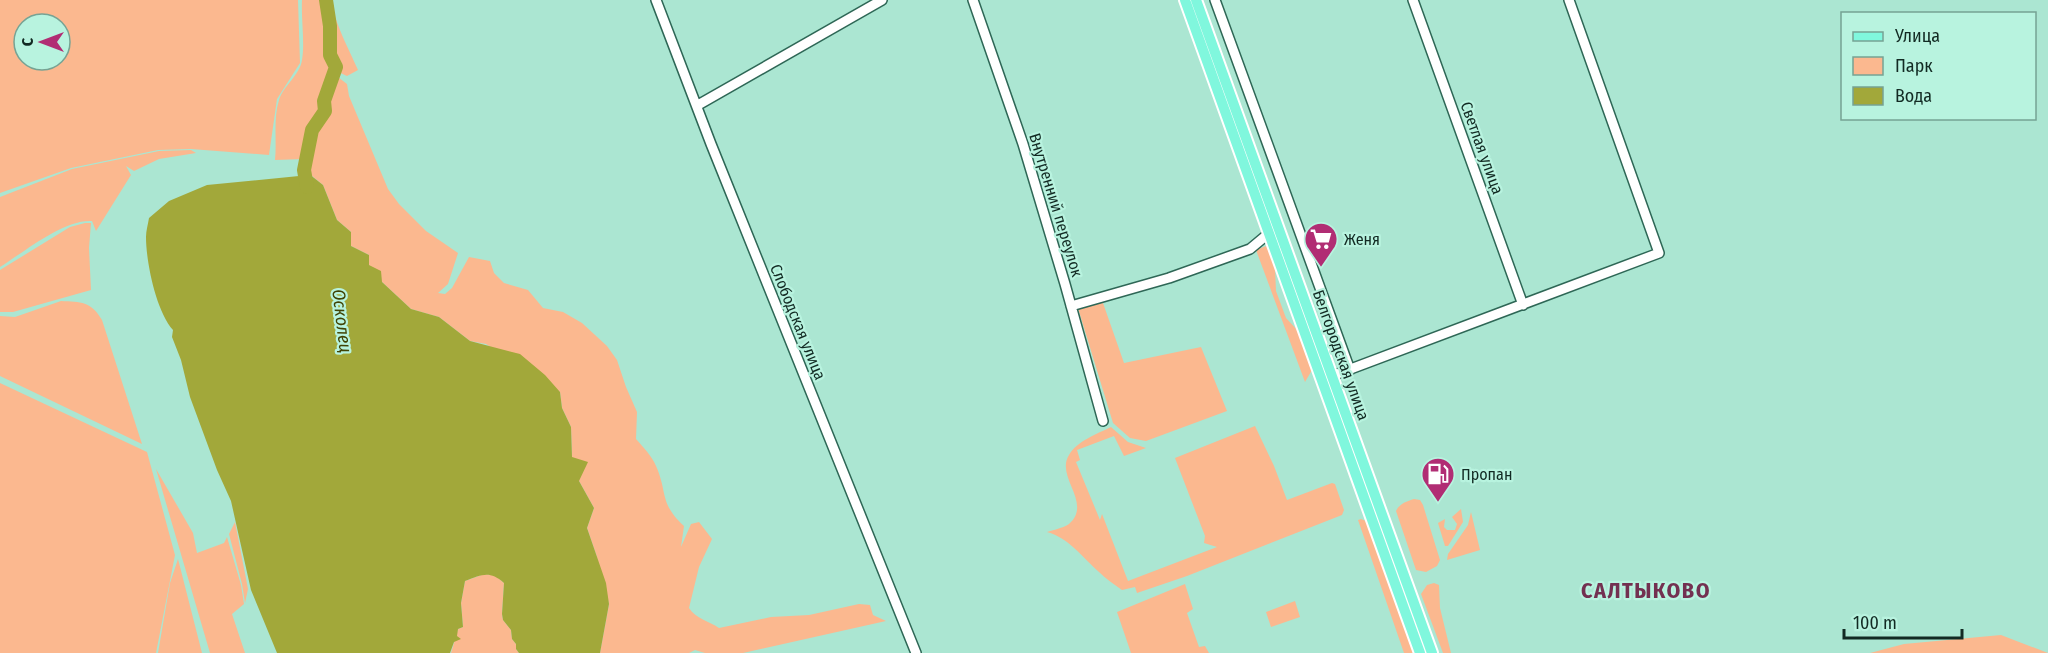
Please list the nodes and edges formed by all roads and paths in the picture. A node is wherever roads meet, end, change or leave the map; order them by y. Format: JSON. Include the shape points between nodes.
{"nodes":[{"id":1,"x":656,"y":0,"type":"edge"},
{"id":2,"x":882,"y":0,"type":"edge"},
{"id":3,"x":973,"y":0,"type":"edge"},
{"id":4,"x":1185,"y":0,"type":"edge"},
{"id":5,"x":1196,"y":0,"type":"edge"},
{"id":6,"x":1215,"y":0,"type":"edge"},
{"id":7,"x":1413,"y":0,"type":"edge"},
{"id":8,"x":1569,"y":0,"type":"edge"},
{"id":9,"x":698,"y":105,"type":"junction"},
{"id":10,"x":1268,"y":234,"type":"junction"},
{"id":11,"x":1523,"y":305,"type":"junction"},
{"id":12,"x":1071,"y":306,"type":"junction"},
{"id":13,"x":1350,"y":370,"type":"junction"},
{"id":14,"x":1332,"y":376,"type":"junction"},
{"id":15,"x":1103,"y":421,"type":"dead end"},
{"id":16,"x":916,"y":653,"type":"edge"},
{"id":17,"x":1420,"y":653,"type":"edge"},
{"id":18,"x":1432,"y":653,"type":"edge"}],
"edges":[{"from":1,"to":9,"type":"street","name":"Слободская улица"},
{"from":2,"to":9,"type":"street"},
{"from":3,"to":12,"type":"street","name":"Внутренний переулок","via":[[1023,144]]},
{"from":4,"to":10,"type":"main road","name":"Белгородская улица"},
{"from":5,"to":14,"type":"main road","name":"Белгородская улица"},
{"from":6,"to":13,"type":"street"},
{"from":7,"to":11,"type":"street","name":"Светлая улица"},
{"from":8,"to":11,"type":"street","via":[[1659,253]]},
{"from":9,"to":16,"type":"street","name":"Слободская улица"},
{"from":10,"to":12,"type":"street","via":[[1250,249],[1169,278]]},
{"from":10,"to":17,"type":"main road","name":"Белгородская улица"},
{"from":11,"to":13,"type":"street"},
{"from":12,"to":15,"type":"street","name":"Внутренний переулок"},
{"from":13,"to":14,"type":"street"},
{"from":14,"to":18,"type":"main road","name":"Белгородская улица"}]}
